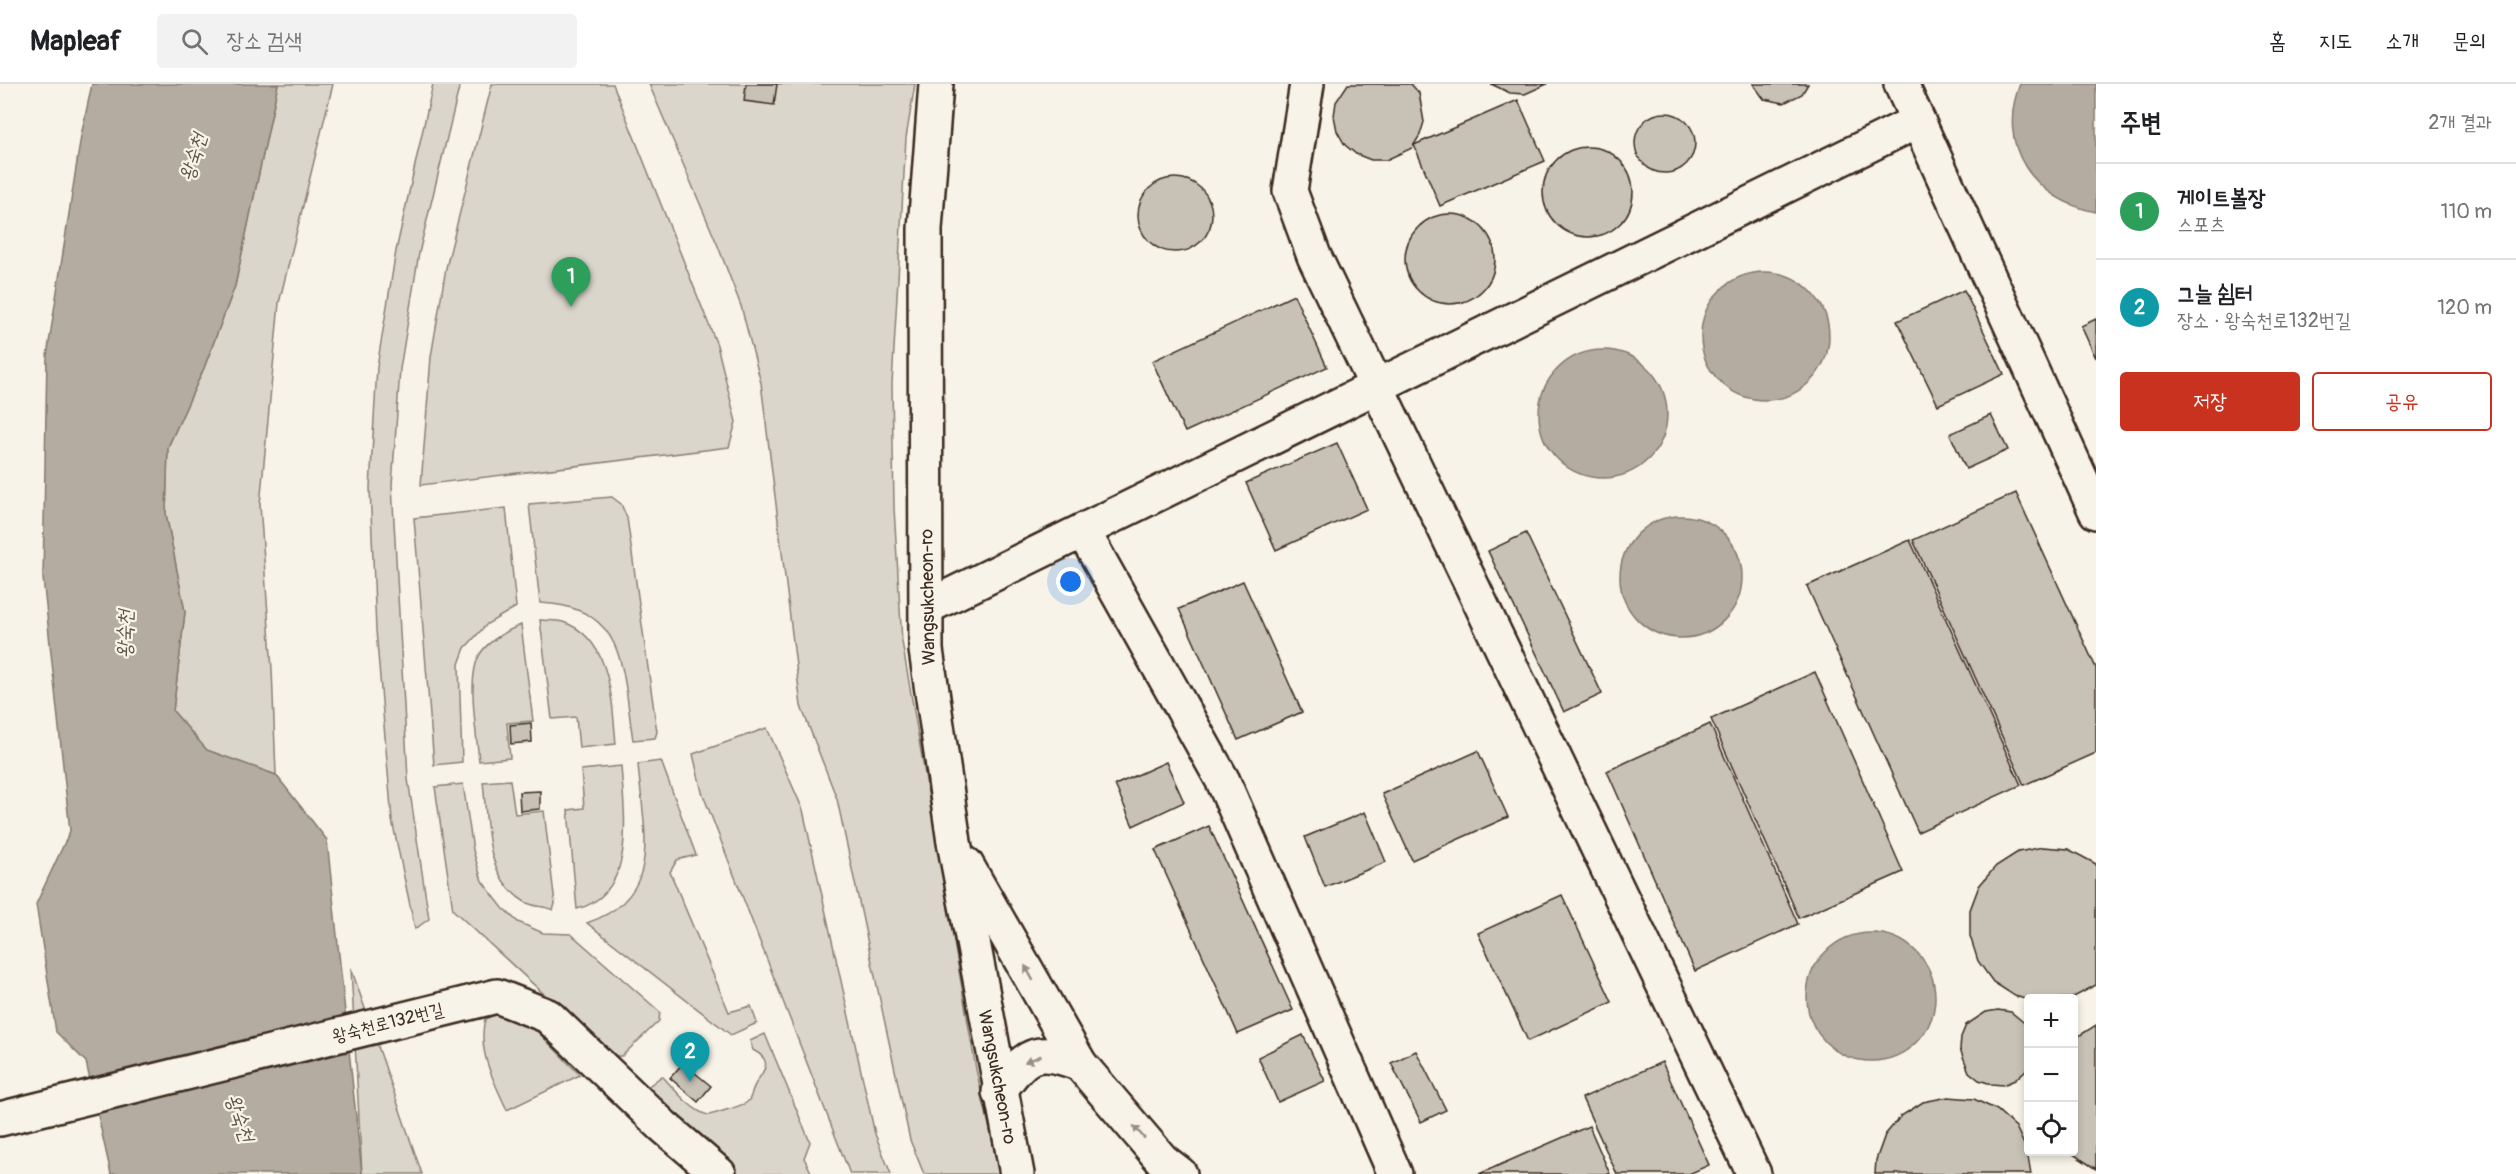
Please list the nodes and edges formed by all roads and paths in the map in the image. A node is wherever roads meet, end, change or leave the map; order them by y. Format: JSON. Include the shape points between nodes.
{"nodes":[{"id":1,"x":936,"y":84,"type":"edge"},
{"id":2,"x":1307,"y":84,"type":"edge"},
{"id":3,"x":1901,"y":84,"type":"edge"},
{"id":4,"x":1918,"y":121,"type":"junction"},
{"id":5,"x":1376,"y":386,"type":"junction"},
{"id":6,"x":2096,"y":512,"type":"edge"},
{"id":7,"x":1083,"y":531,"type":"junction"},
{"id":8,"x":927,"y":607,"type":"junction"},
{"id":9,"x":954,"y":842,"type":"junction"},
{"id":10,"x":1080,"y":1064,"type":"junction"},
{"id":11,"x":999,"y":1092,"type":"junction"},
{"id":12,"x":0,"y":1119,"type":"edge"},
{"id":13,"x":719,"y":1174,"type":"edge"},
{"id":14,"x":1017,"y":1174,"type":"edge"},
{"id":15,"x":1180,"y":1174,"type":"edge"},
{"id":16,"x":1395,"y":1174,"type":"edge"},
{"id":17,"x":1754,"y":1174,"type":"edge"}],
"edges":[{"from":1,"to":8,"type":"street","name":"Wangsukcheon-ro","via":[[925,229]]},
{"from":2,"to":5,"type":"street","via":[[1290,191],[1314,256]]},
{"from":3,"to":4,"type":"street"},
{"from":4,"to":5,"type":"street"},
{"from":4,"to":6,"type":"street"},
{"from":5,"to":7,"type":"street"},
{"from":5,"to":17,"type":"street"},
{"from":7,"to":8,"type":"street"},
{"from":7,"to":16,"type":"street","via":[[1223,781]]},
{"from":8,"to":9,"type":"street","name":"Wangsukcheon-ro","via":[[926,651]]},
{"from":10,"to":9,"type":"street","one_way":true},
{"from":9,"to":11,"type":"street","name":"Wangsukcheon-ro"},
{"from":10,"to":11,"type":"street","one_way":true,"via":[[1055,1054],[1034,1056],[1016,1068]]},
{"from":15,"to":10,"type":"street","one_way":true,"via":[[1162,1160]]},
{"from":11,"to":14,"type":"street","name":"Wangsukcheon-ro"},
{"from":12,"to":13,"type":"street","name":"왕숙천로132번길","via":[[497,996],[549,1016]]}]}
